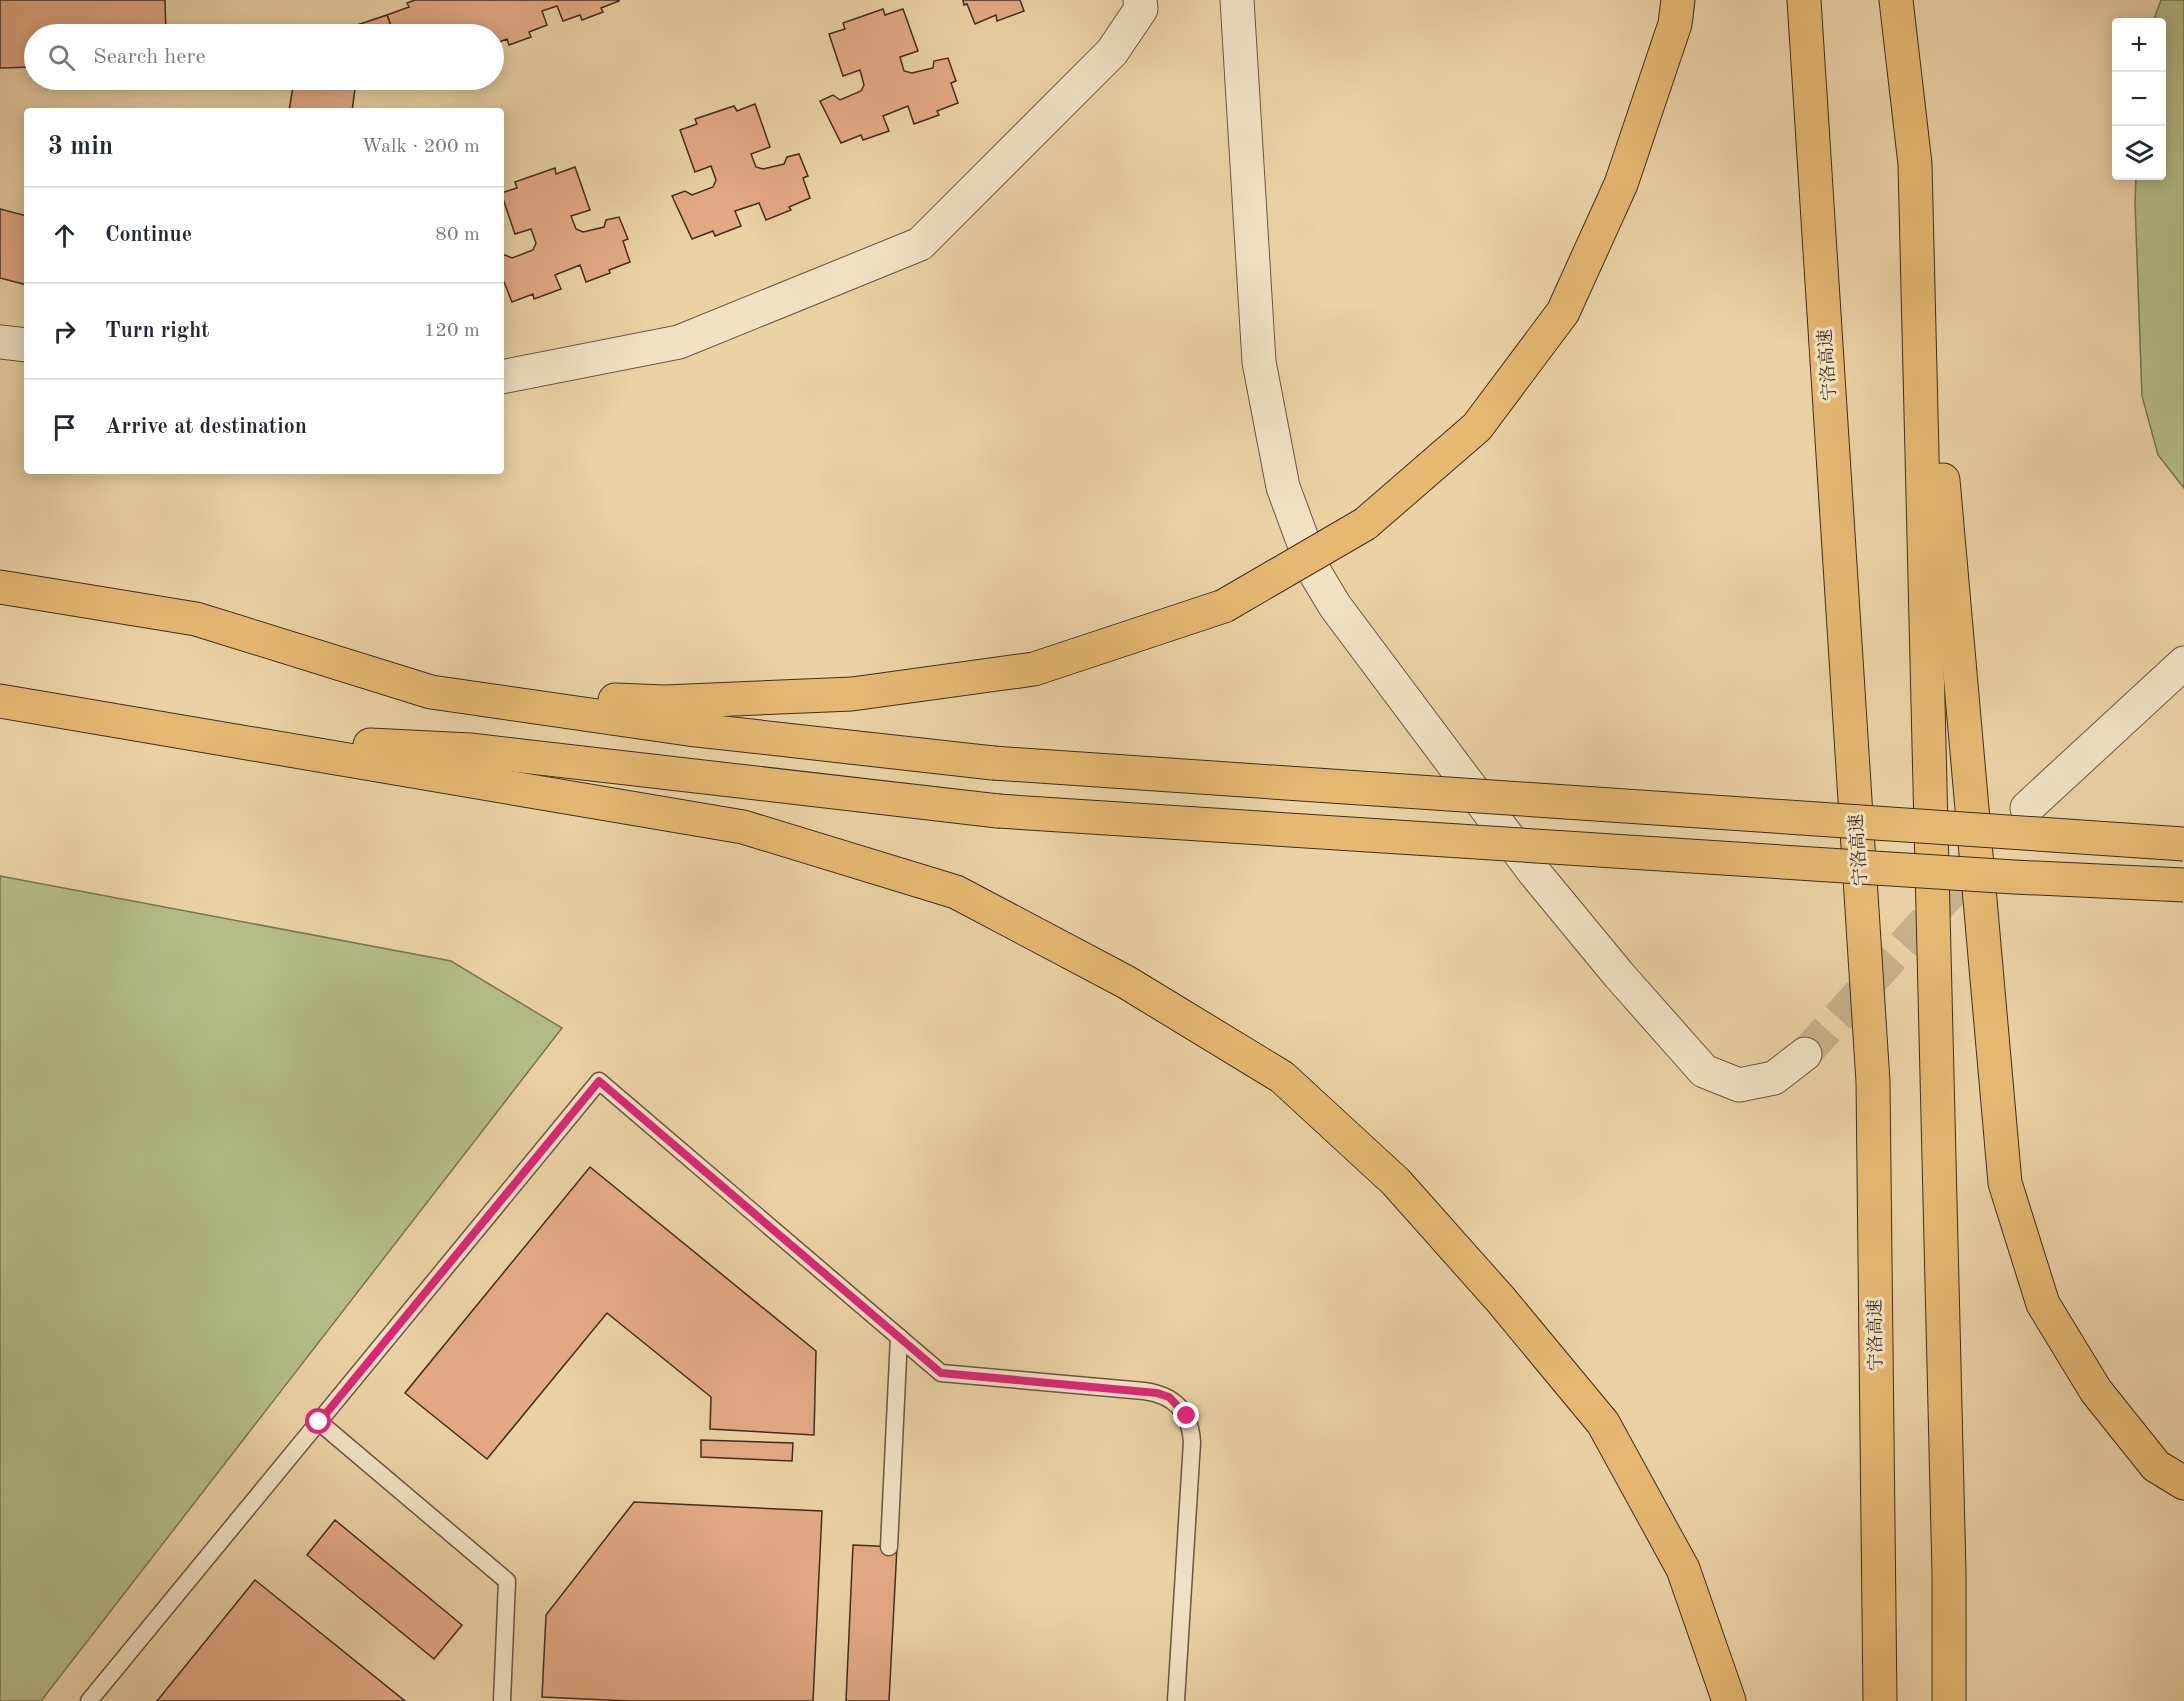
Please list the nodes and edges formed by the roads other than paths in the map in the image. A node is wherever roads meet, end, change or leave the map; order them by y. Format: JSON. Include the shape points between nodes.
{"nodes":[{"id":1,"x":1140,"y":0,"type":"edge"},
{"id":2,"x":1237,"y":0,"type":"edge"},
{"id":3,"x":1678,"y":0,"type":"edge"},
{"id":4,"x":1804,"y":0,"type":"edge"},
{"id":5,"x":1896,"y":0,"type":"edge"},
{"id":6,"x":1915,"y":164,"type":"junction"},
{"id":7,"x":0,"y":342,"type":"edge"},
{"id":8,"x":24,"y":345,"type":"edge"},
{"id":9,"x":504,"y":376,"type":"edge"},
{"id":10,"x":0,"y":587,"type":"edge"},
{"id":11,"x":2184,"y":663,"type":"edge"},
{"id":12,"x":431,"y":692,"type":"junction"},
{"id":13,"x":0,"y":701,"type":"edge"},
{"id":14,"x":219,"y":737,"type":"junction"},
{"id":15,"x":2027,"y":808,"type":"dead end"},
{"id":16,"x":2184,"y":844,"type":"edge"},
{"id":17,"x":2184,"y":885,"type":"edge"},
{"id":18,"x":1806,"y":1054,"type":"tunnel mouth"},
{"id":19,"x":899,"y":1337,"type":"junction"},
{"id":20,"x":319,"y":1422,"type":"junction"},
{"id":21,"x":2184,"y":1483,"type":"edge"},
{"id":22,"x":889,"y":1546,"type":"dead end"},
{"id":23,"x":89,"y":1701,"type":"edge"},
{"id":24,"x":502,"y":1701,"type":"edge"},
{"id":25,"x":1176,"y":1701,"type":"edge"},
{"id":26,"x":1729,"y":1701,"type":"edge"},
{"id":27,"x":1880,"y":1701,"type":"edge"},
{"id":28,"x":1949,"y":1701,"type":"edge"}],
"edges":[{"from":1,"to":9,"type":"street","via":[[1141,9],[1112,52],[920,244],[679,342]]},
{"from":2,"to":18,"type":"street","via":[[1259,362],[1283,487],[1314,571],[1335,606],[1534,872],[1704,1071],[1738,1085],[1774,1078]]},
{"from":3,"to":12,"type":"highway","bridge":true,"via":[[1675,24],[1621,184],[1563,312],[1477,427],[1365,524],[1224,606],[1034,669],[852,694],[665,702]]},
{"from":4,"to":27,"type":"highway","name":"宁洛高速","via":[[1873,1082]]},
{"from":5,"to":6,"type":"highway"},
{"from":6,"to":21,"type":"highway","via":[[2005,1183],[2043,1304],[2096,1390],[2156,1466]]},
{"from":6,"to":28,"type":"highway"},
{"from":7,"to":8,"type":"street"},
{"from":10,"to":12,"type":"highway","via":[[196,620]]},
{"from":11,"to":15,"type":"street"},
{"from":12,"to":16,"type":"highway","bridge":true,"via":[[688,729],[993,763]]},
{"from":13,"to":14,"type":"highway"},
{"from":14,"to":17,"type":"highway","bridge":true,"via":[[470,750],[998,811]]},
{"from":14,"to":26,"type":"highway","via":[[742,827],[956,892],[1126,982],[1282,1077],[1396,1182],[1502,1300],[1603,1423],[1683,1569]]},
{"from":19,"to":20,"type":"lane","via":[[599,1081]]},
{"from":19,"to":22,"type":"lane"},
{"from":19,"to":25,"type":"lane","via":[[941,1373],[1144,1391],[1169,1397],[1179,1405],[1187,1416],[1192,1442]]},
{"from":20,"to":23,"type":"lane"},
{"from":20,"to":24,"type":"lane","via":[[507,1581]]}]}
